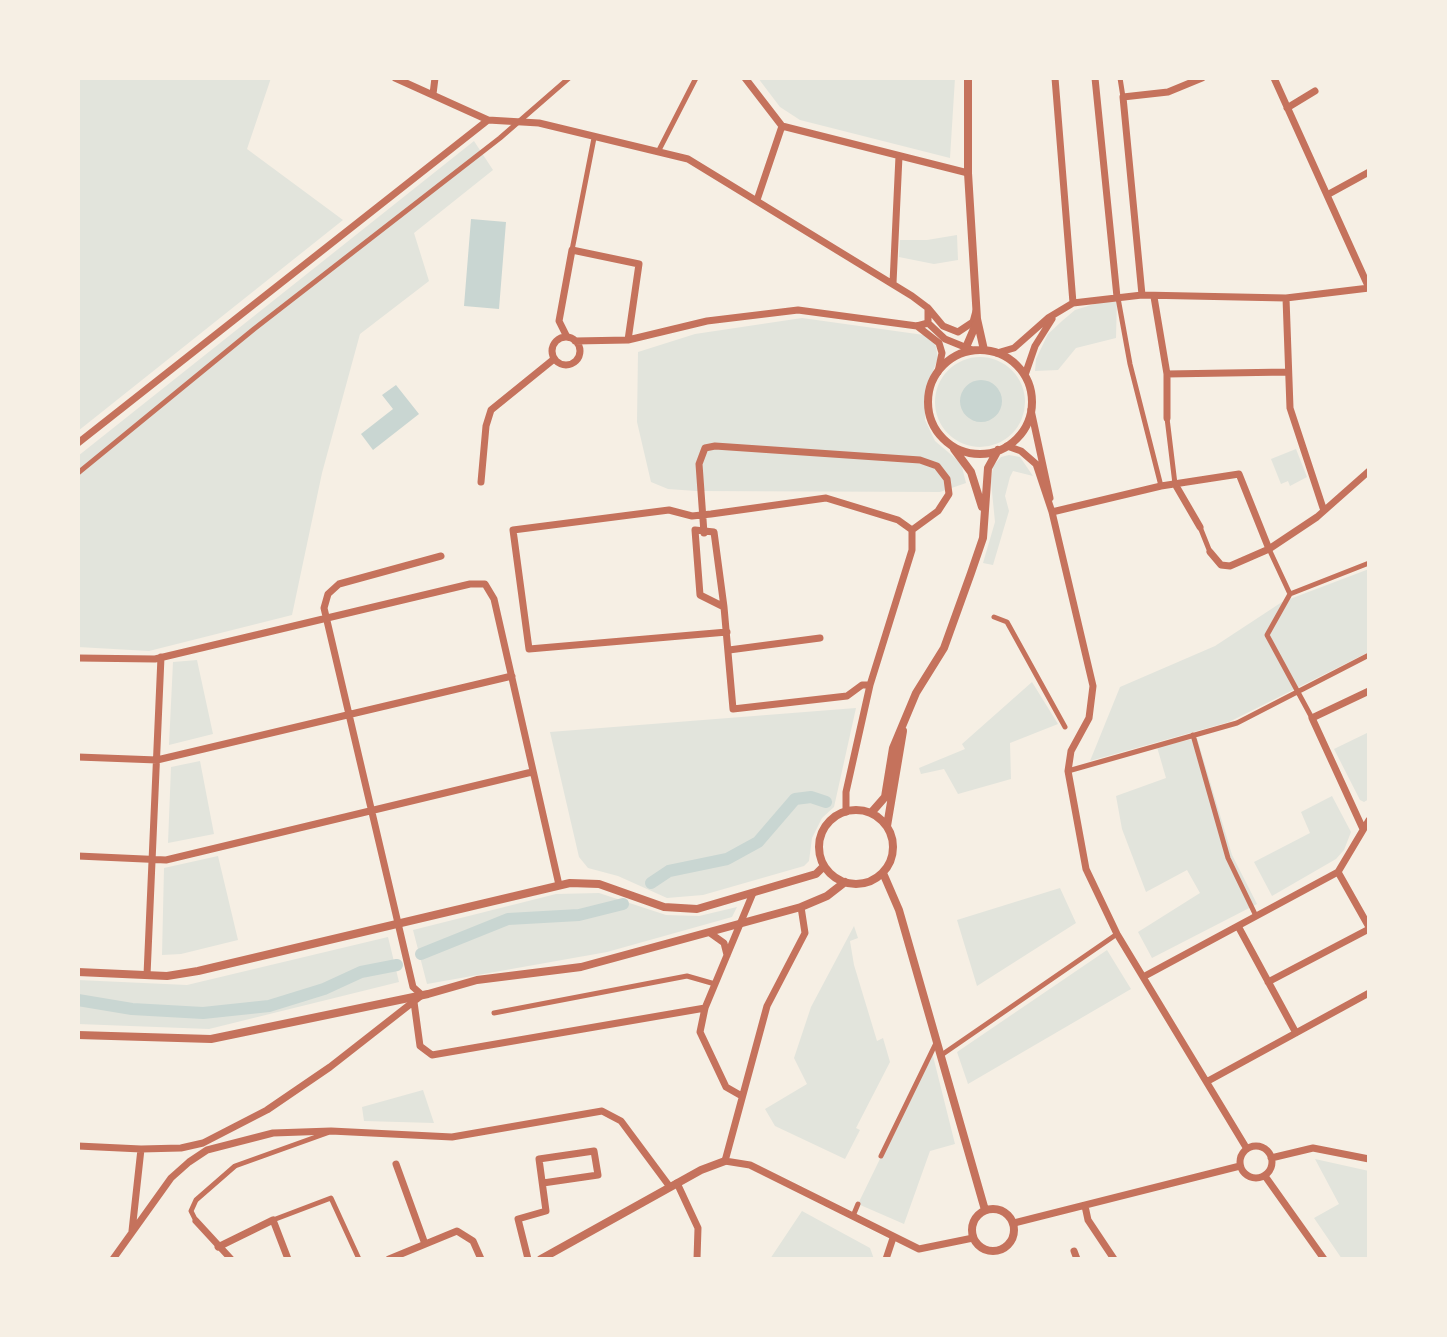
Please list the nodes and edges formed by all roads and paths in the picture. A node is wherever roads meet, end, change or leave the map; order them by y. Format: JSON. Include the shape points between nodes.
{"nodes":[{"id":1,"x":395,"y":78,"type":"edge"},
{"id":2,"x":435,"y":78,"type":"edge"},
{"id":3,"x":569,"y":78,"type":"edge"},
{"id":4,"x":696,"y":78,"type":"edge"},
{"id":5,"x":745,"y":78,"type":"edge"},
{"id":6,"x":968,"y":78,"type":"edge"},
{"id":7,"x":1055,"y":78,"type":"edge"},
{"id":8,"x":1095,"y":78,"type":"edge"},
{"id":9,"x":1120,"y":78,"type":"edge"},
{"id":10,"x":1202,"y":78,"type":"edge"},
{"id":11,"x":1274,"y":78,"type":"edge"},
{"id":12,"x":1315,"y":91,"type":"dead end"},
{"id":13,"x":433,"y":94,"type":"junction"},
{"id":14,"x":1123,"y":97,"type":"junction"},
{"id":15,"x":1287,"y":108,"type":"junction"},
{"id":16,"x":488,"y":120,"type":"junction"},
{"id":17,"x":516,"y":121,"type":"junction"},
{"id":18,"x":782,"y":126,"type":"junction"},
{"id":19,"x":594,"y":138,"type":"junction"},
{"id":20,"x":658,"y":152,"type":"junction"},
{"id":21,"x":899,"y":156,"type":"junction"},
{"id":22,"x":968,"y":173,"type":"junction"},
{"id":23,"x":1368,"y":176,"type":"edge"},
{"id":24,"x":1327,"y":195,"type":"junction"},
{"id":25,"x":757,"y":200,"type":"junction"},
{"id":26,"x":572,"y":250,"type":"junction"},
{"id":27,"x":893,"y":283,"type":"junction"},
{"id":28,"x":1369,"y":288,"type":"edge"},
{"id":29,"x":1142,"y":295,"type":"junction"},
{"id":30,"x":1117,"y":297,"type":"junction"},
{"id":31,"x":1154,"y":297,"type":"junction"},
{"id":32,"x":1286,"y":298,"type":"junction"},
{"id":33,"x":1073,"y":303,"type":"junction"},
{"id":34,"x":928,"y":308,"type":"junction"},
{"id":35,"x":976,"y":309,"type":"junction"},
{"id":36,"x":1059,"y":311,"type":"junction"},
{"id":37,"x":977,"y":319,"type":"junction"},
{"id":38,"x":928,"y":323,"type":"junction"},
{"id":39,"x":917,"y":326,"type":"junction"},
{"id":40,"x":567,"y":337,"type":"junction"},
{"id":41,"x":628,"y":340,"type":"junction"},
{"id":42,"x":575,"y":341,"type":"junction"},
{"id":43,"x":984,"y":350,"type":"junction"},
{"id":44,"x":967,"y":351,"type":"junction"},
{"id":45,"x":997,"y":353,"type":"junction"},
{"id":46,"x":554,"y":359,"type":"junction"},
{"id":47,"x":938,"y":372,"type":"junction"},
{"id":48,"x":1287,"y":372,"type":"junction"},
{"id":49,"x":1167,"y":374,"type":"junction"},
{"id":50,"x":1025,"y":375,"type":"junction"},
{"id":51,"x":1031,"y":410,"type":"junction"},
{"id":52,"x":1167,"y":418,"type":"joint"},
{"id":53,"x":78,"y":443,"type":"edge"},
{"id":54,"x":951,"y":445,"type":"junction"},
{"id":55,"x":1003,"y":448,"type":"junction"},
{"id":56,"x":1369,"y":471,"type":"edge"},
{"id":57,"x":78,"y":473,"type":"edge"},
{"id":58,"x":481,"y":482,"type":"dead end"},
{"id":59,"x":1175,"y":484,"type":"junction"},
{"id":60,"x":1161,"y":486,"type":"junction"},
{"id":61,"x":1323,"y":508,"type":"junction"},
{"id":62,"x":1052,"y":512,"type":"junction"},
{"id":63,"x":703,"y":515,"type":"junction"},
{"id":64,"x":984,"y":519,"type":"junction"},
{"id":65,"x":1200,"y":527,"type":"joint"},
{"id":66,"x":912,"y":530,"type":"junction"},
{"id":67,"x":699,"y":532,"type":"junction"},
{"id":68,"x":1269,"y":549,"type":"junction"},
{"id":69,"x":1210,"y":552,"type":"joint"},
{"id":70,"x":441,"y":556,"type":"dead end"},
{"id":71,"x":1368,"y":566,"type":"edge"},
{"id":72,"x":1290,"y":594,"type":"junction"},
{"id":73,"x":724,"y":607,"type":"junction"},
{"id":74,"x":994,"y":617,"type":"dead end"},
{"id":75,"x":325,"y":618,"type":"junction"},
{"id":76,"x":727,"y":632,"type":"junction"},
{"id":77,"x":820,"y":638,"type":"dead end"},
{"id":78,"x":729,"y":650,"type":"junction"},
{"id":79,"x":1369,"y":655,"type":"edge"},
{"id":80,"x":161,"y":657,"type":"junction"},
{"id":81,"x":78,"y":658,"type":"edge"},
{"id":82,"x":512,"y":676,"type":"junction"},
{"id":83,"x":870,"y":685,"type":"junction"},
{"id":84,"x":1300,"y":691,"type":"junction"},
{"id":85,"x":1369,"y":691,"type":"edge"},
{"id":86,"x":348,"y":715,"type":"junction"},
{"id":87,"x":1312,"y":718,"type":"junction"},
{"id":88,"x":904,"y":722,"type":"junction"},
{"id":89,"x":1065,"y":727,"type":"dead end"},
{"id":90,"x":1193,"y":735,"type":"junction"},
{"id":91,"x":78,"y":757,"type":"edge"},
{"id":92,"x":157,"y":760,"type":"junction"},
{"id":93,"x":1068,"y":771,"type":"junction"},
{"id":94,"x":532,"y":772,"type":"junction"},
{"id":95,"x":371,"y":811,"type":"junction"},
{"id":96,"x":846,"y":812,"type":"junction"},
{"id":97,"x":871,"y":813,"type":"junction"},
{"id":98,"x":1369,"y":820,"type":"edge"},
{"id":99,"x":887,"y":826,"type":"junction"},
{"id":100,"x":1363,"y":829,"type":"junction"},
{"id":101,"x":78,"y":856,"type":"edge"},
{"id":102,"x":152,"y":859,"type":"junction"},
{"id":103,"x":824,"y":866,"type":"junction"},
{"id":104,"x":1338,"y":872,"type":"junction"},
{"id":105,"x":883,"y":873,"type":"junction"},
{"id":106,"x":845,"y":882,"type":"junction"},
{"id":107,"x":559,"y":885,"type":"junction"},
{"id":108,"x":753,"y":893,"type":"junction"},
{"id":109,"x":801,"y":907,"type":"junction"},
{"id":110,"x":1256,"y":916,"type":"junction"},
{"id":111,"x":398,"y":923,"type":"junction"},
{"id":112,"x":741,"y":924,"type":"junction"},
{"id":113,"x":1238,"y":926,"type":"junction"},
{"id":114,"x":1369,"y":928,"type":"edge"},
{"id":115,"x":710,"y":933,"type":"junction"},
{"id":116,"x":1117,"y":934,"type":"junction"},
{"id":117,"x":727,"y":956,"type":"junction"},
{"id":118,"x":78,"y":972,"type":"edge"},
{"id":119,"x":147,"y":975,"type":"junction"},
{"id":120,"x":1143,"y":977,"type":"junction"},
{"id":121,"x":1268,"y":982,"type":"junction"},
{"id":122,"x":715,"y":984,"type":"junction"},
{"id":123,"x":1369,"y":993,"type":"edge"},
{"id":124,"x":422,"y":995,"type":"junction"},
{"id":125,"x":414,"y":1002,"type":"junction"},
{"id":126,"x":705,"y":1008,"type":"junction"},
{"id":127,"x":494,"y":1013,"type":"dead end"},
{"id":128,"x":1296,"y":1033,"type":"junction"},
{"id":129,"x":78,"y":1035,"type":"edge"},
{"id":130,"x":936,"y":1043,"type":"junction"},
{"id":131,"x":940,"y":1056,"type":"junction"},
{"id":132,"x":1208,"y":1081,"type":"junction"},
{"id":133,"x":740,"y":1095,"type":"junction"},
{"id":134,"x":331,"y":1131,"type":"junction"},
{"id":135,"x":78,"y":1146,"type":"edge"},
{"id":136,"x":141,"y":1149,"type":"junction"},
{"id":137,"x":1247,"y":1149,"type":"junction"},
{"id":138,"x":881,"y":1156,"type":"dead end"},
{"id":139,"x":1271,"y":1158,"type":"junction"},
{"id":140,"x":1369,"y":1159,"type":"edge"},
{"id":141,"x":725,"y":1161,"type":"junction"},
{"id":142,"x":396,"y":1164,"type":"dead end"},
{"id":143,"x":1240,"y":1166,"type":"junction"},
{"id":144,"x":1265,"y":1176,"type":"junction"},
{"id":145,"x":543,"y":1183,"type":"junction"},
{"id":146,"x":674,"y":1185,"type":"junction"},
{"id":147,"x":858,"y":1204,"type":"dead end"},
{"id":148,"x":1085,"y":1206,"type":"junction"},
{"id":149,"x":985,"y":1210,"type":"junction"},
{"id":150,"x":852,"y":1217,"type":"junction"},
{"id":151,"x":273,"y":1220,"type":"junction"},
{"id":152,"x":196,"y":1221,"type":"joint"},
{"id":153,"x":1014,"y":1223,"type":"junction"},
{"id":154,"x":132,"y":1232,"type":"junction"},
{"id":155,"x":893,"y":1238,"type":"junction"},
{"id":156,"x":973,"y":1238,"type":"junction"},
{"id":157,"x":425,"y":1244,"type":"junction"},
{"id":158,"x":218,"y":1247,"type":"junction"},
{"id":159,"x":998,"y":1255,"type":"edge"},
{"id":160,"x":113,"y":1259,"type":"edge"},
{"id":161,"x":231,"y":1259,"type":"edge"},
{"id":162,"x":288,"y":1259,"type":"edge"},
{"id":163,"x":359,"y":1259,"type":"edge"},
{"id":164,"x":389,"y":1259,"type":"edge"},
{"id":165,"x":481,"y":1259,"type":"edge"},
{"id":166,"x":528,"y":1259,"type":"edge"},
{"id":167,"x":541,"y":1259,"type":"edge"},
{"id":168,"x":697,"y":1259,"type":"edge"},
{"id":169,"x":886,"y":1259,"type":"edge"},
{"id":170,"x":1114,"y":1259,"type":"edge"},
{"id":171,"x":1324,"y":1259,"type":"edge"}],
"edges":[{"from":1,"to":13,"type":"street"},
{"from":2,"to":13,"type":"street"},
{"from":3,"to":17,"type":"street"},
{"from":4,"to":20,"type":"street"},
{"from":5,"to":18,"type":"street"},
{"from":6,"to":22,"type":"street"},
{"from":7,"to":33,"type":"street"},
{"from":8,"to":30,"type":"street"},
{"from":9,"to":14,"type":"street"},
{"from":10,"to":14,"type":"street","via":[[1168,92]]},
{"from":11,"to":15,"type":"street"},
{"from":12,"to":15,"type":"street"},
{"from":13,"to":16,"type":"street"},
{"from":14,"to":29,"type":"street"},
{"from":15,"to":24,"type":"street"},
{"from":16,"to":17,"type":"street"},
{"from":16,"to":53,"type":"street"},
{"from":17,"to":19,"type":"street"},
{"from":17,"to":57,"type":"street"},
{"from":18,"to":21,"type":"street"},
{"from":18,"to":25,"type":"street"},
{"from":19,"to":20,"type":"street"},
{"from":19,"to":26,"type":"street"},
{"from":20,"to":25,"type":"street","via":[[688,159]]},
{"from":21,"to":22,"type":"street"},
{"from":21,"to":27,"type":"street"},
{"from":22,"to":35,"type":"street"},
{"from":23,"to":24,"type":"street"},
{"from":24,"to":28,"type":"street"},
{"from":25,"to":27,"type":"street"},
{"from":26,"to":40,"type":"street","via":[[559,321]]},
{"from":26,"to":41,"type":"street","via":[[639,264]]},
{"from":27,"to":34,"type":"street"},
{"from":28,"to":32,"type":"street"},
{"from":29,"to":30,"type":"street"},
{"from":29,"to":31,"type":"street"},
{"from":30,"to":33,"type":"street"},
{"from":30,"to":60,"type":"street"},
{"from":31,"to":32,"type":"street"},
{"from":31,"to":49,"type":"street"},
{"from":32,"to":48,"type":"street"},
{"from":33,"to":36,"type":"street"},
{"from":34,"to":35,"type":"street","via":[[943,326],[958,332],[973,322]]},
{"from":34,"to":38,"type":"street"},
{"from":35,"to":37,"type":"street"},
{"from":36,"to":45,"type":"street","via":[[1014,348]]},
{"from":36,"to":50,"type":"street","via":[[1035,346]]},
{"from":37,"to":43,"type":"street"},
{"from":37,"to":44,"type":"street"},
{"from":38,"to":39,"type":"street"},
{"from":38,"to":44,"type":"street"},
{"from":39,"to":41,"type":"street","via":[[798,310],[707,321]]},
{"from":39,"to":47,"type":"street","via":[[939,343]]},
{"from":40,"to":42,"type":"street"},
{"from":40,"to":46,"type":"street","via":[[553,346]]},
{"from":41,"to":42,"type":"street"},
{"from":42,"to":46,"type":"street","via":[[576,360],[568,364]]},
{"from":43,"to":44,"type":"street"},
{"from":43,"to":45,"type":"street"},
{"from":44,"to":47,"type":"street"},
{"from":45,"to":50,"type":"street"},
{"from":46,"to":58,"type":"street","via":[[491,410]]},
{"from":47,"to":54,"type":"street","via":[[928,406],[936,429]]},
{"from":48,"to":49,"type":"street"},
{"from":48,"to":61,"type":"street","via":[[1294,427]]},
{"from":49,"to":52,"type":"street"},
{"from":50,"to":51,"type":"street"},
{"from":51,"to":55,"type":"street","via":[[1020,434]]},
{"from":51,"to":62,"type":"street"},
{"from":52,"to":59,"type":"street"},
{"from":54,"to":55,"type":"street","via":[[974,453]]},
{"from":54,"to":64,"type":"street","via":[[980,491]]},
{"from":55,"to":62,"type":"street","via":[[1021,451],[1036,464]]},
{"from":55,"to":64,"type":"street","via":[[988,468]]},
{"from":56,"to":61,"type":"street"},
{"from":59,"to":60,"type":"street"},
{"from":59,"to":65,"type":"street"},
{"from":59,"to":68,"type":"street","via":[[1239,474]]},
{"from":60,"to":62,"type":"street"},
{"from":61,"to":68,"type":"street"},
{"from":62,"to":93,"type":"street","via":[[1093,686],[1089,718],[1071,751]]},
{"from":63,"to":66,"type":"street","via":[[826,498],[898,520]]},
{"from":63,"to":66,"type":"street","via":[[699,464],[705,448],[734,446],[920,460],[937,466],[947,479],[949,494],[938,511]]},
{"from":63,"to":67,"type":"street"},
{"from":63,"to":76,"type":"street","via":[[669,510],[513,530],[529,649]]},
{"from":64,"to":88,"type":"street","via":[[983,538],[944,648]]},
{"from":65,"to":69,"type":"street"},
{"from":66,"to":83,"type":"street","via":[[915,539]]},
{"from":67,"to":73,"type":"street","via":[[700,595]]},
{"from":67,"to":73,"type":"street","via":[[714,532]]},
{"from":68,"to":69,"type":"street","via":[[1230,566],[1221,565]]},
{"from":68,"to":72,"type":"street"},
{"from":70,"to":75,"type":"street","via":[[339,584],[328,594]]},
{"from":71,"to":72,"type":"street"},
{"from":72,"to":84,"type":"street","via":[[1267,635]]},
{"from":73,"to":76,"type":"street"},
{"from":74,"to":89,"type":"street","via":[[1007,622]]},
{"from":75,"to":80,"type":"street"},
{"from":75,"to":82,"type":"street","via":[[483,583],[493,594]]},
{"from":75,"to":86,"type":"street"},
{"from":76,"to":78,"type":"street"},
{"from":77,"to":78,"type":"street"},
{"from":78,"to":83,"type":"street","via":[[733,709],[847,696]]},
{"from":79,"to":84,"type":"street"},
{"from":80,"to":81,"type":"street"},
{"from":80,"to":92,"type":"street"},
{"from":82,"to":86,"type":"street"},
{"from":82,"to":94,"type":"street"},
{"from":83,"to":96,"type":"street"},
{"from":84,"to":87,"type":"street"},
{"from":84,"to":90,"type":"street","via":[[1237,723]]},
{"from":85,"to":87,"type":"street"},
{"from":86,"to":92,"type":"street"},
{"from":86,"to":95,"type":"street"},
{"from":87,"to":100,"type":"street"},
{"from":88,"to":97,"type":"street","via":[[893,748],[885,797]]},
{"from":88,"to":99,"type":"street"},
{"from":90,"to":93,"type":"street"},
{"from":90,"to":110,"type":"street","via":[[1228,858]]},
{"from":91,"to":92,"type":"street"},
{"from":92,"to":102,"type":"street"},
{"from":93,"to":116,"type":"street","via":[[1086,869]]},
{"from":94,"to":95,"type":"street"},
{"from":94,"to":107,"type":"street"},
{"from":95,"to":102,"type":"street"},
{"from":95,"to":111,"type":"street"},
{"from":96,"to":97,"type":"street"},
{"from":96,"to":103,"type":"street","via":[[823,832]]},
{"from":97,"to":99,"type":"street"},
{"from":98,"to":100,"type":"street"},
{"from":99,"to":105,"type":"street","via":[[893,855]]},
{"from":100,"to":104,"type":"street"},
{"from":101,"to":102,"type":"street"},
{"from":102,"to":119,"type":"street"},
{"from":103,"to":106,"type":"street"},
{"from":103,"to":108,"type":"street","via":[[816,874]]},
{"from":104,"to":110,"type":"street"},
{"from":104,"to":114,"type":"street"},
{"from":105,"to":106,"type":"street","via":[[867,883]]},
{"from":105,"to":130,"type":"street","via":[[899,910]]},
{"from":106,"to":109,"type":"street"},
{"from":107,"to":108,"type":"street","via":[[599,884],[681,909],[704,908]]},
{"from":107,"to":111,"type":"street"},
{"from":108,"to":112,"type":"street"},
{"from":109,"to":112,"type":"street"},
{"from":109,"to":133,"type":"street","via":[[805,933],[767,1006]]},
{"from":110,"to":113,"type":"street"},
{"from":111,"to":119,"type":"street","via":[[198,971]]},
{"from":111,"to":124,"type":"street","via":[[413,987]]},
{"from":112,"to":115,"type":"street"},
{"from":112,"to":117,"type":"street"},
{"from":113,"to":120,"type":"street"},
{"from":113,"to":121,"type":"street"},
{"from":114,"to":121,"type":"street"},
{"from":115,"to":117,"type":"street","via":[[724,943]]},
{"from":115,"to":124,"type":"street","via":[[581,967],[477,980]]},
{"from":116,"to":120,"type":"street"},
{"from":116,"to":131,"type":"street"},
{"from":117,"to":122,"type":"street"},
{"from":118,"to":119,"type":"street"},
{"from":120,"to":132,"type":"street"},
{"from":121,"to":128,"type":"street"},
{"from":122,"to":126,"type":"street"},
{"from":122,"to":127,"type":"street","via":[[687,976]]},
{"from":123,"to":128,"type":"street"},
{"from":124,"to":125,"type":"street"},
{"from":124,"to":129,"type":"street","via":[[211,1039]]},
{"from":125,"to":126,"type":"street","via":[[420,1046],[432,1055]]},
{"from":125,"to":136,"type":"street","via":[[330,1067],[237,1127],[181,1148]]},
{"from":126,"to":133,"type":"street","via":[[700,1032],[726,1087]]},
{"from":128,"to":132,"type":"street"},
{"from":130,"to":131,"type":"street"},
{"from":130,"to":138,"type":"street"},
{"from":131,"to":149,"type":"street"},
{"from":132,"to":137,"type":"street"},
{"from":133,"to":141,"type":"street"},
{"from":134,"to":146,"type":"street","via":[[452,1137],[602,1111],[621,1121]]},
{"from":134,"to":152,"type":"street","via":[[235,1166],[196,1200],[191,1211]]},
{"from":134,"to":154,"type":"street","via":[[273,1133],[207,1150],[171,1178]]},
{"from":135,"to":136,"type":"street"},
{"from":136,"to":154,"type":"street"},
{"from":137,"to":139,"type":"street","via":[[1262,1148]]},
{"from":137,"to":143,"type":"street"},
{"from":139,"to":140,"type":"street","via":[[1313,1148]]},
{"from":139,"to":144,"type":"street"},
{"from":141,"to":146,"type":"street"},
{"from":141,"to":150,"type":"street","via":[[750,1165]]},
{"from":142,"to":157,"type":"street"},
{"from":143,"to":144,"type":"street","via":[[1251,1178]]},
{"from":143,"to":148,"type":"street"},
{"from":144,"to":171,"type":"street"},
{"from":145,"to":145,"type":"street","via":[[598,1175],[594,1151],[539,1159]]},
{"from":145,"to":166,"type":"street","via":[[546,1211],[518,1219]]},
{"from":146,"to":167,"type":"street"},
{"from":146,"to":168,"type":"street","via":[[698,1228]]},
{"from":147,"to":150,"type":"street"},
{"from":148,"to":153,"type":"street"},
{"from":148,"to":170,"type":"street","via":[[1088,1220]]},
{"from":149,"to":153,"type":"street","via":[[1002,1210]]},
{"from":149,"to":156,"type":"street","via":[[973,1222]]},
{"from":150,"to":155,"type":"street"},
{"from":151,"to":158,"type":"street"},
{"from":151,"to":162,"type":"street"},
{"from":151,"to":163,"type":"street","via":[[331,1198]]},
{"from":152,"to":158,"type":"street"},
{"from":153,"to":159,"type":"street","via":[[1012,1241]]},
{"from":154,"to":160,"type":"street"},
{"from":155,"to":156,"type":"street","via":[[919,1249]]},
{"from":155,"to":169,"type":"street"},
{"from":156,"to":159,"type":"street"},
{"from":157,"to":164,"type":"street"},
{"from":157,"to":165,"type":"street","via":[[457,1231],[466,1233]]},
{"from":158,"to":161,"type":"street"}]}
